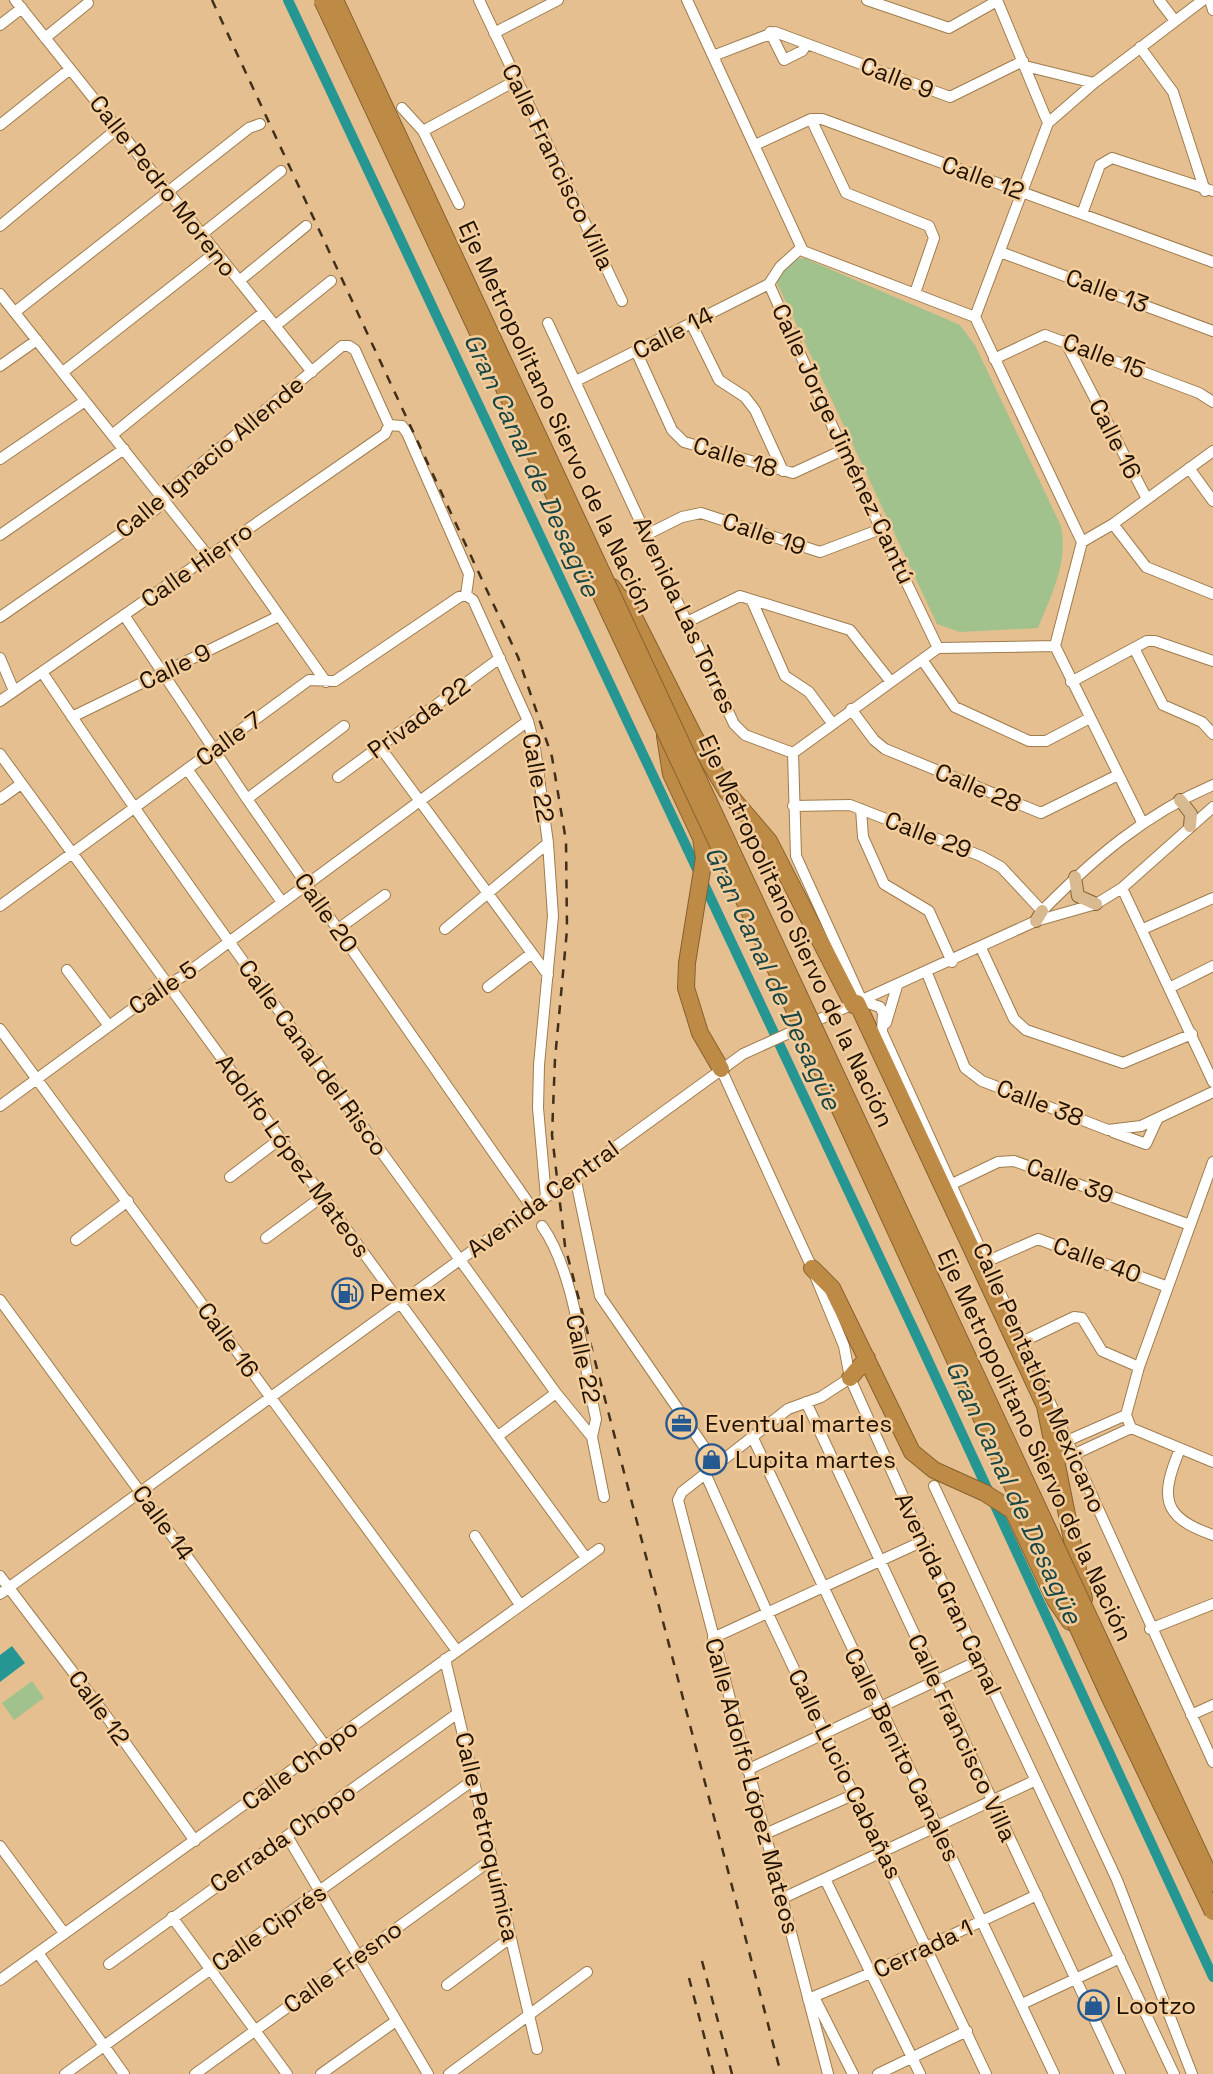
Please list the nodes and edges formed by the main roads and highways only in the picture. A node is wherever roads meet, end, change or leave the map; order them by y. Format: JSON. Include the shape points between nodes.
{"nodes":[{"id":1,"x":322,"y":0,"type":"edge"},
{"id":2,"x":335,"y":0,"type":"edge"},
{"id":3,"x":611,"y":585,"type":"junction"},
{"id":4,"x":664,"y":730,"type":"junction"},
{"id":5,"x":1180,"y":800,"type":"road end"},
{"id":6,"x":1190,"y":826,"type":"road end"},
{"id":7,"x":1075,"y":877,"type":"road end"},
{"id":8,"x":1096,"y":904,"type":"road end"},
{"id":9,"x":721,"y":1069,"type":"road end"},
{"id":10,"x":812,"y":1268,"type":"road end"},
{"id":11,"x":867,"y":1358,"type":"junction"},
{"id":12,"x":850,"y":1378,"type":"road end"},
{"id":13,"x":1086,"y":1608,"type":"junction"},
{"id":14,"x":1092,"y":1656,"type":"junction"},
{"id":15,"x":1213,"y":1882,"type":"edge"},
{"id":16,"x":1213,"y":1912,"type":"edge"}],
"edges":[{"from":1,"to":4,"type":"highway","name":"Eje Metropolitano Siervo de la Nación","bridge":true},
{"from":2,"to":3,"type":"highway","name":"Eje Metropolitano Siervo de la Nación","bridge":true},
{"from":3,"to":13,"type":"highway","name":"Eje Metropolitano Siervo de la Nación","bridge":true},
{"from":3,"to":13,"type":"highway","via":[[632,613],[727,792],[769,841],[857,1003],[1028,1369],[1054,1435]]},
{"from":4,"to":9,"type":"highway","bridge":true,"via":[[671,774],[701,838],[704,858],[687,988],[700,1033]]},
{"from":4,"to":14,"type":"highway","name":"Eje Metropolitano Siervo de la Nación","bridge":true},
{"from":5,"to":6,"type":"main road","via":[[1191,814]]},
{"from":7,"to":8,"type":"main road","via":[[1078,896]]},
{"from":10,"to":11,"type":"highway","via":[[832,1288]]},
{"from":11,"to":12,"type":"highway"},
{"from":11,"to":14,"type":"highway","bridge":true,"via":[[912,1452],[934,1470],[1013,1511],[1055,1600]]},
{"from":13,"to":15,"type":"highway","name":"Eje Metropolitano Siervo de la Nación","bridge":true},
{"from":14,"to":16,"type":"highway","name":"Eje Metropolitano Siervo de la Nación","bridge":true}]}
